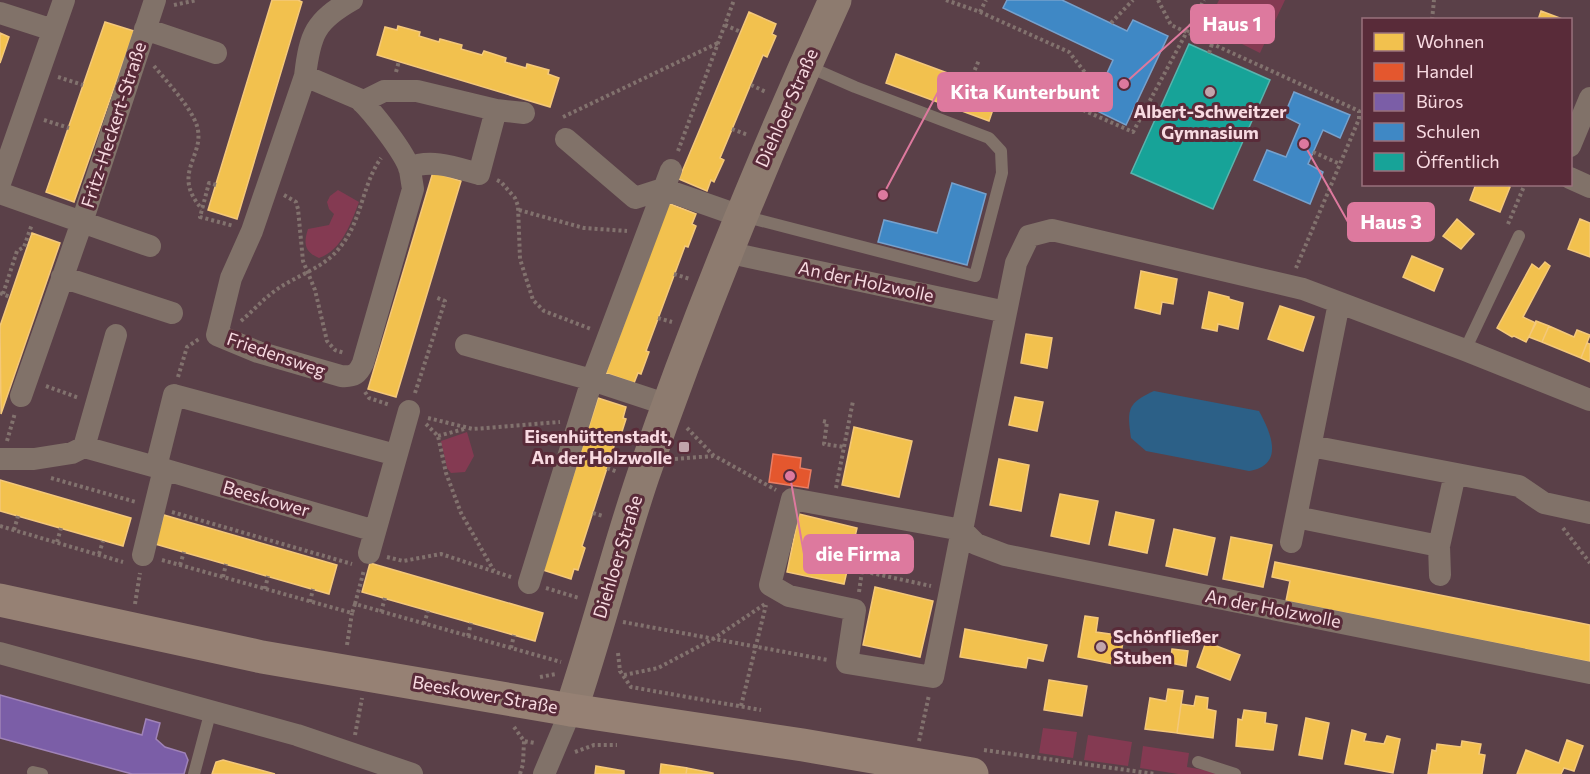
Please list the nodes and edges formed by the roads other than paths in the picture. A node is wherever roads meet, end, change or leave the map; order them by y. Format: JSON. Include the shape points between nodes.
{"nodes":[{"id":1,"x":64,"y":0,"type":"edge"},
{"id":2,"x":155,"y":0,"type":"edge"},
{"id":3,"x":352,"y":0,"type":"edge"},
{"id":4,"x":833,"y":1,"type":"edge"},
{"id":5,"x":0,"y":13,"type":"edge"},
{"id":6,"x":53,"y":30,"type":"junction"},
{"id":7,"x":142,"y":39,"type":"junction"},
{"id":8,"x":216,"y":53,"type":"dead end"},
{"id":9,"x":806,"y":66,"type":"junction"},
{"id":10,"x":305,"y":76,"type":"junction"},
{"id":11,"x":1590,"y":98,"type":"edge"},
{"id":12,"x":362,"y":102,"type":"junction"},
{"id":13,"x":496,"y":110,"type":"junction"},
{"id":14,"x":524,"y":113,"type":"road end"},
{"id":15,"x":566,"y":139,"type":"dead end"},
{"id":16,"x":1572,"y":141,"type":"edge"},
{"id":17,"x":409,"y":168,"type":"junction"},
{"id":18,"x":667,"y":179,"type":"junction"},
{"id":19,"x":1572,"y":179,"type":"edge"},
{"id":20,"x":0,"y":183,"type":"edge"},
{"id":21,"x":1590,"y":187,"type":"edge"},
{"id":22,"x":0,"y":193,"type":"edge"},
{"id":23,"x":740,"y":216,"type":"junction"},
{"id":24,"x":82,"y":222,"type":"junction"},
{"id":25,"x":1519,"y":236,"type":"dead end"},
{"id":26,"x":150,"y":246,"type":"dead end"},
{"id":27,"x":726,"y":252,"type":"junction"},
{"id":28,"x":62,"y":277,"type":"junction"},
{"id":29,"x":1339,"y":303,"type":"junction"},
{"id":30,"x":1006,"y":312,"type":"junction"},
{"id":31,"x":172,"y":313,"type":"dead end"},
{"id":32,"x":116,"y":335,"type":"dead end"},
{"id":33,"x":466,"y":345,"type":"dead end"},
{"id":34,"x":1465,"y":350,"type":"junction"},
{"id":35,"x":592,"y":380,"type":"junction"},
{"id":36,"x":24,"y":387,"type":"road end"},
{"id":37,"x":1590,"y":400,"type":"edge"},
{"id":38,"x":409,"y":411,"type":"road end"},
{"id":39,"x":676,"y":415,"type":"junction"},
{"id":40,"x":1311,"y":446,"type":"junction"},
{"id":41,"x":84,"y":447,"type":"junction"},
{"id":42,"x":396,"y":455,"type":"junction"},
{"id":43,"x":1,"y":459,"type":"edge"},
{"id":44,"x":160,"y":468,"type":"junction"},
{"id":45,"x":1455,"y":474,"type":"junction"},
{"id":46,"x":1590,"y":513,"type":"edge"},
{"id":47,"x":1296,"y":517,"type":"junction"},
{"id":48,"x":962,"y":530,"type":"junction"},
{"id":49,"x":1291,"y":542,"type":"dead end"},
{"id":50,"x":1439,"y":546,"type":"junction"},
{"id":51,"x":142,"y":561,"type":"road end"},
{"id":52,"x":1440,"y":575,"type":"dead end"},
{"id":53,"x":529,"y":583,"type":"road end"},
{"id":54,"x":0,"y":600,"type":"edge"},
{"id":55,"x":0,"y":653,"type":"edge"},
{"id":56,"x":1590,"y":674,"type":"edge"},
{"id":57,"x":211,"y":710,"type":"junction"},
{"id":58,"x":571,"y":711,"type":"junction"},
{"id":59,"x":1198,"y":762,"type":"dead end"},
{"id":60,"x":194,"y":774,"type":"edge"},
{"id":61,"x":412,"y":774,"type":"edge"},
{"id":62,"x":544,"y":774,"type":"edge"},
{"id":63,"x":972,"y":774,"type":"edge"},
{"id":64,"x":1235,"y":774,"type":"edge"}],
"edges":[{"from":1,"to":6,"type":"street"},
{"from":2,"to":7,"type":"street","name":"Fritz-Heckert-Straße"},
{"from":3,"to":10,"type":"street","name":"Friedensweg","via":[[328,15],[316,29]]},
{"from":4,"to":9,"type":"street","name":"Diehloer Straße"},
{"from":5,"to":6,"type":"street"},
{"from":6,"to":20,"type":"street"},
{"from":7,"to":8,"type":"street","name":"Fritz-Heckert-Straße"},
{"from":7,"to":24,"type":"street","name":"Fritz-Heckert-Straße"},
{"from":9,"to":23,"type":"street","name":"Diehloer Straße"},
{"from":9,"to":23,"type":"lane","via":[[989,138],[1002,151],[1002,174],[975,276]]},
{"from":10,"to":12,"type":"street","name":"Friedensweg"},
{"from":10,"to":17,"type":"street","name":"Friedensweg","via":[[252,231],[231,278],[217,335],[258,352],[341,376],[351,377],[359,372],[413,189]]},
{"from":11,"to":16,"type":"street"},
{"from":12,"to":13,"type":"street","via":[[384,91],[417,91]]},
{"from":12,"to":17,"type":"street","name":"Friedensweg"},
{"from":13,"to":14,"type":"street"},
{"from":13,"to":17,"type":"street","via":[[479,174],[441,164]]},
{"from":15,"to":18,"type":"street","via":[[636,198]]},
{"from":18,"to":23,"type":"street"},
{"from":18,"to":35,"type":"street"},
{"from":19,"to":21,"type":"street"},
{"from":22,"to":24,"type":"street","name":"Fritz-Heckert-Straße"},
{"from":23,"to":27,"type":"street","name":"Diehloer Straße"},
{"from":24,"to":26,"type":"street","name":"Fritz-Heckert-Straße"},
{"from":24,"to":28,"type":"street","name":"Fritz-Heckert-Straße"},
{"from":25,"to":34,"type":"lane"},
{"from":27,"to":30,"type":"street","name":"An der Holzwolle"},
{"from":27,"to":39,"type":"street","name":"Diehloer Straße"},
{"from":28,"to":31,"type":"street"},
{"from":28,"to":36,"type":"street","name":"Fritz-Heckert-Straße"},
{"from":29,"to":30,"type":"street","via":[[1290,286],[1052,230],[1029,236],[1016,263]]},
{"from":29,"to":34,"type":"street"},
{"from":29,"to":40,"type":"street"},
{"from":30,"to":48,"type":"street"},
{"from":32,"to":41,"type":"street"},
{"from":33,"to":35,"type":"street"},
{"from":34,"to":37,"type":"street"},
{"from":35,"to":39,"type":"street"},
{"from":35,"to":53,"type":"street"},
{"from":38,"to":42,"type":"street"},
{"from":39,"to":58,"type":"street","name":"Diehloer Straße","via":[[628,524]]},
{"from":40,"to":45,"type":"street"},
{"from":40,"to":47,"type":"street"},
{"from":41,"to":43,"type":"street","via":[[72,453]]},
{"from":41,"to":44,"type":"street"},
{"from":42,"to":44,"type":"street","via":[[174,395]]},
{"from":42,"to":44,"type":"street","name":"Beeskower","via":[[370,550]]},
{"from":44,"to":51,"type":"street"},
{"from":45,"to":46,"type":"street","via":[[1519,486],[1544,503]]},
{"from":45,"to":50,"type":"street"},
{"from":47,"to":49,"type":"street"},
{"from":47,"to":50,"type":"street"},
{"from":48,"to":48,"type":"street","name":"An der Holzwolle","via":[[792,499],[768,594],[855,610],[847,663],[933,677]]},
{"from":48,"to":56,"type":"street","name":"An der Holzwolle","via":[[976,544],[1005,555]]},
{"from":50,"to":52,"type":"street"},
{"from":54,"to":58,"type":"main road","name":"Beeskower Straße","via":[[262,657]]},
{"from":55,"to":57,"type":"street"},
{"from":57,"to":60,"type":"lane"},
{"from":57,"to":61,"type":"street"},
{"from":58,"to":62,"type":"street"},
{"from":58,"to":63,"type":"main road","name":"Beeskower Straße"},
{"from":59,"to":64,"type":"lane"}]}
